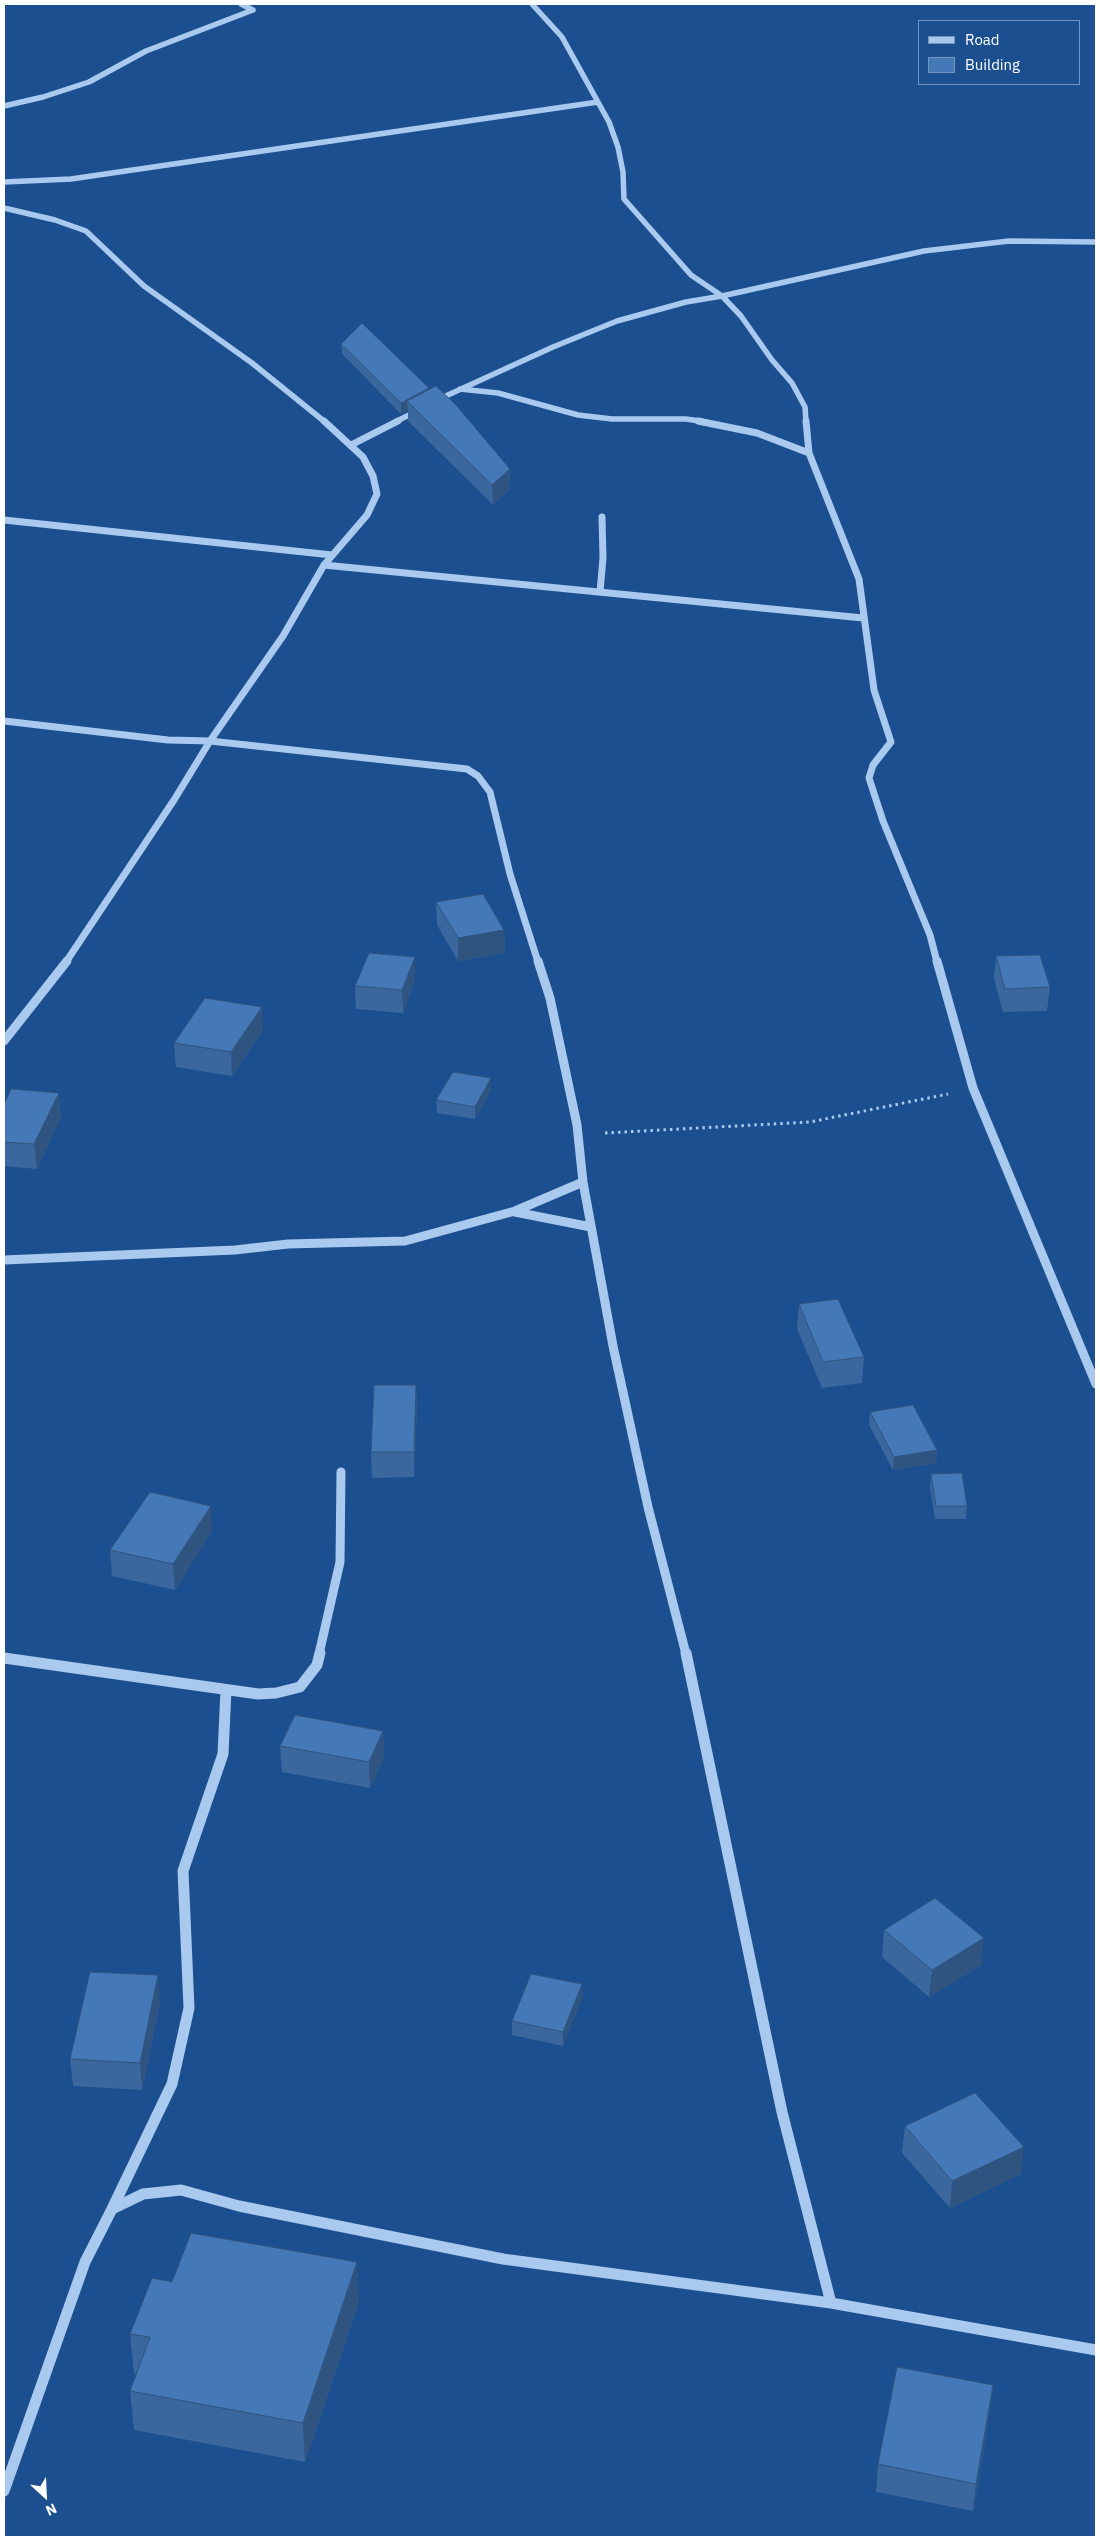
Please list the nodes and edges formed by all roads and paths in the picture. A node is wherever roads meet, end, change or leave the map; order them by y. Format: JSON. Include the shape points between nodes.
{"nodes":[{"id":1,"x":241,"y":4,"type":"edge"},
{"id":2,"x":532,"y":4,"type":"edge"},
{"id":3,"x":598,"y":102,"type":"junction"},
{"id":4,"x":4,"y":106,"type":"edge"},
{"id":5,"x":4,"y":182,"type":"edge"},
{"id":6,"x":4,"y":208,"type":"edge"},
{"id":7,"x":1096,"y":242,"type":"edge"},
{"id":8,"x":722,"y":296,"type":"junction"},
{"id":9,"x":458,"y":389,"type":"junction"},
{"id":10,"x":434,"y":402,"type":"edge"},
{"id":11,"x":425,"y":406,"type":"edge"},
{"id":12,"x":351,"y":445,"type":"junction"},
{"id":13,"x":809,"y":453,"type":"junction"},
{"id":14,"x":602,"y":517,"type":"dead end"},
{"id":15,"x":4,"y":520,"type":"edge"},
{"id":16,"x":332,"y":555,"type":"junction"},
{"id":17,"x":324,"y":565,"type":"junction"},
{"id":18,"x":600,"y":592,"type":"junction"},
{"id":19,"x":863,"y":618,"type":"junction"},
{"id":20,"x":4,"y":721,"type":"edge"},
{"id":21,"x":210,"y":741,"type":"junction"},
{"id":22,"x":4,"y":1041,"type":"edge"},
{"id":23,"x":973,"y":1088,"type":"junction"},
{"id":24,"x":577,"y":1134,"type":"junction"},
{"id":25,"x":583,"y":1182,"type":"junction"},
{"id":26,"x":515,"y":1212,"type":"junction"},
{"id":27,"x":591,"y":1227,"type":"junction"},
{"id":28,"x":4,"y":1260,"type":"edge"},
{"id":29,"x":1096,"y":1384,"type":"edge"},
{"id":30,"x":341,"y":1472,"type":"dead end"},
{"id":31,"x":4,"y":1658,"type":"edge"},
{"id":32,"x":226,"y":1690,"type":"junction"},
{"id":33,"x":112,"y":2209,"type":"junction"},
{"id":34,"x":831,"y":2303,"type":"junction"},
{"id":35,"x":1096,"y":2350,"type":"edge"},
{"id":36,"x":4,"y":2491,"type":"edge"}],
"edges":[{"from":1,"to":4,"type":"street","via":[[253,10],[146,51],[90,82]]},
{"from":2,"to":3,"type":"street","via":[[562,37]]},
{"from":3,"to":5,"type":"street","via":[[71,179]]},
{"from":3,"to":8,"type":"street","via":[[618,147],[624,200],[691,275]]},
{"from":6,"to":12,"type":"street","via":[[86,231],[144,286],[252,363]]},
{"from":7,"to":8,"type":"street","via":[[1009,241],[924,251]]},
{"from":8,"to":9,"type":"street","via":[[686,302],[617,321]]},
{"from":8,"to":13,"type":"street","via":[[792,383],[804,408]]},
{"from":9,"to":10,"type":"street"},
{"from":9,"to":13,"type":"street","via":[[498,393],[578,415],[612,419],[686,419],[724,425],[757,433]]},
{"from":11,"to":12,"type":"street"},
{"from":12,"to":16,"type":"street","via":[[363,457],[373,476],[377,494],[367,515]]},
{"from":13,"to":19,"type":"street","via":[[858,579]]},
{"from":14,"to":18,"type":"street"},
{"from":15,"to":16,"type":"street"},
{"from":16,"to":17,"type":"street"},
{"from":17,"to":18,"type":"street"},
{"from":17,"to":21,"type":"street","via":[[283,636]]},
{"from":18,"to":19,"type":"street"},
{"from":19,"to":23,"type":"street","via":[[874,690],[891,742],[873,765],[869,778],[930,935]]},
{"from":20,"to":21,"type":"street","via":[[168,740]]},
{"from":21,"to":22,"type":"street","via":[[66,962]]},
{"from":21,"to":24,"type":"street","via":[[467,769],[478,776],[490,792],[510,874],[550,998]]},
{"from":23,"to":24,"type":"path","via":[[810,1122]]},
{"from":23,"to":29,"type":"street"},
{"from":24,"to":25,"type":"street"},
{"from":25,"to":26,"type":"street"},
{"from":25,"to":27,"type":"street"},
{"from":26,"to":27,"type":"street"},
{"from":26,"to":28,"type":"street","via":[[405,1241],[288,1244],[235,1250]]},
{"from":27,"to":34,"type":"street","via":[[648,1507],[694,1684],[782,2112]]},
{"from":30,"to":32,"type":"street","via":[[340,1562],[317,1665],[300,1686],[276,1693]]},
{"from":31,"to":32,"type":"street"},
{"from":32,"to":33,"type":"street","via":[[223,1754],[183,1871],[189,2008],[172,2084]]},
{"from":33,"to":34,"type":"street","via":[[143,2194],[181,2190],[239,2206],[503,2259]]},
{"from":33,"to":36,"type":"street","via":[[85,2262]]},
{"from":34,"to":35,"type":"street"}]}
